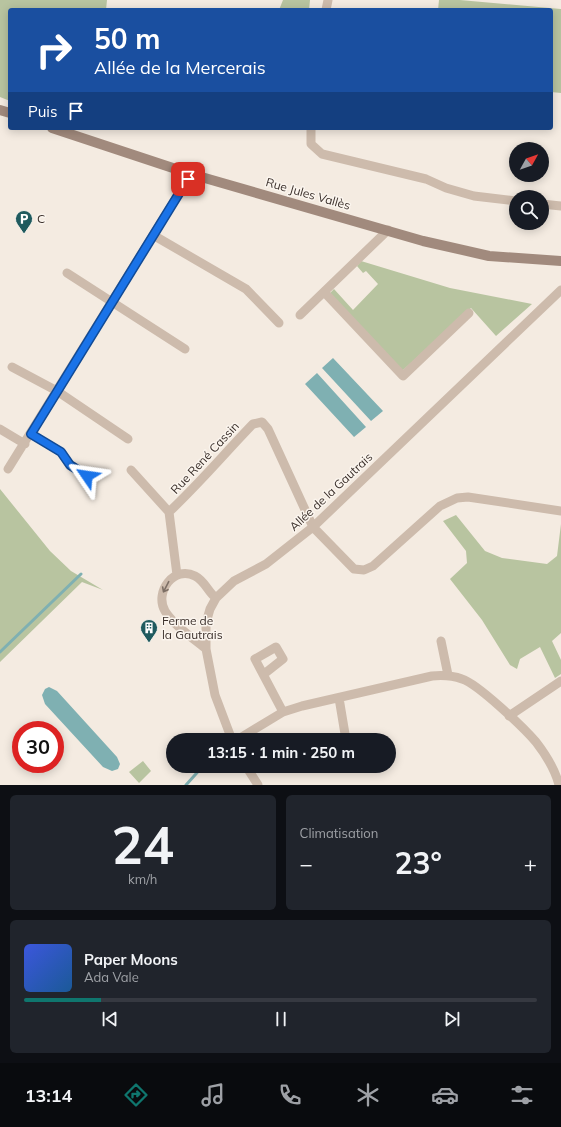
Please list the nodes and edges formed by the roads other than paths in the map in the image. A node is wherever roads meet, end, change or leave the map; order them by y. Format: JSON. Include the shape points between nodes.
{"nodes":[{"id":1,"x":58,"y":130,"type":"edge"},
{"id":2,"x":311,"y":130,"type":"edge"},
{"id":3,"x":191,"y":174,"type":"junction"},
{"id":4,"x":509,"y":200,"type":"edge"},
{"id":5,"x":549,"y":205,"type":"edge"},
{"id":6,"x":561,"y":206,"type":"edge"},
{"id":7,"x":388,"y":230,"type":"junction"},
{"id":8,"x":154,"y":234,"type":"junction"},
{"id":9,"x":561,"y":261,"type":"edge"},
{"id":10,"x":67,"y":273,"type":"dead end"},
{"id":11,"x":561,"y":290,"type":"edge"},
{"id":12,"x":324,"y":292,"type":"junction"},
{"id":13,"x":112,"y":301,"type":"junction"},
{"id":14,"x":469,"y":313,"type":"dead end"},
{"id":15,"x":300,"y":315,"type":"dead end"},
{"id":16,"x":279,"y":323,"type":"dead end"},
{"id":17,"x":184,"y":349,"type":"dead end"},
{"id":18,"x":12,"y":367,"type":"dead end"},
{"id":19,"x":57,"y":391,"type":"junction"},
{"id":20,"x":0,"y":429,"type":"edge"},
{"id":21,"x":31,"y":434,"type":"junction"},
{"id":22,"x":128,"y":439,"type":"dead end"},
{"id":23,"x":25,"y":444,"type":"junction"},
{"id":24,"x":8,"y":470,"type":"dead end"},
{"id":25,"x":131,"y":470,"type":"dead end"},
{"id":26,"x":87,"y":476,"type":"dead end"},
{"id":27,"x":561,"y":511,"type":"edge"},
{"id":28,"x":169,"y":512,"type":"junction"},
{"id":29,"x":313,"y":527,"type":"junction"},
{"id":30,"x":176,"y":575,"type":"junction"},
{"id":31,"x":216,"y":598,"type":"junction"},
{"id":32,"x":441,"y":641,"type":"dead end"},
{"id":33,"x":206,"y":649,"type":"junction"},
{"id":34,"x":264,"y":674,"type":"dead end"},
{"id":35,"x":448,"y":675,"type":"junction"},
{"id":36,"x":561,"y":681,"type":"edge"},
{"id":37,"x":339,"y":698,"type":"junction"},
{"id":38,"x":283,"y":712,"type":"junction"},
{"id":39,"x":508,"y":716,"type":"junction"},
{"id":40,"x":229,"y":733,"type":"edge"},
{"id":41,"x":248,"y":733,"type":"edge"},
{"id":42,"x":345,"y":733,"type":"edge"},
{"id":43,"x":250,"y":773,"type":"edge"},
{"id":44,"x":258,"y":785,"type":"edge"},
{"id":45,"x":559,"y":785,"type":"edge"}],
"edges":[{"from":1,"to":3,"type":"street","name":"Rue Jules Vallès"},
{"from":2,"to":4,"type":"street","via":[[311,144],[322,154],[426,179],[474,196]]},
{"from":3,"to":7,"type":"street","name":"Rue Jules Vallès"},
{"from":3,"to":8,"type":"street"},
{"from":5,"to":6,"type":"street"},
{"from":7,"to":9,"type":"street","name":"Rue Jules Vallès","via":[[488,256]]},
{"from":7,"to":12,"type":"street"},
{"from":8,"to":13,"type":"street"},
{"from":8,"to":16,"type":"street","via":[[246,288]]},
{"from":10,"to":13,"type":"street"},
{"from":11,"to":29,"type":"street","name":"Allée de la Gautrais"},
{"from":12,"to":14,"type":"street","via":[[403,376]]},
{"from":12,"to":15,"type":"street"},
{"from":13,"to":17,"type":"street"},
{"from":13,"to":19,"type":"street"},
{"from":18,"to":19,"type":"street"},
{"from":19,"to":21,"type":"street"},
{"from":19,"to":22,"type":"street"},
{"from":20,"to":23,"type":"street"},
{"from":21,"to":23,"type":"street"},
{"from":21,"to":26,"type":"street","via":[[61,452],[70,465]]},
{"from":23,"to":24,"type":"street"},
{"from":25,"to":28,"type":"street","name":"Rue René Cassin"},
{"from":27,"to":29,"type":"street","via":[[468,497],[457,498],[440,506],[380,560],[364,570],[354,569]]},
{"from":28,"to":29,"type":"street","name":"Rue René Cassin","via":[[195,488],[253,424],[262,422],[268,429]]},
{"from":28,"to":30,"type":"street","name":"Rue René Cassin"},
{"from":29,"to":31,"type":"street","name":"Allée de la Gautrais","via":[[266,564],[234,581]]},
{"from":30,"to":31,"type":"street","via":[[196,576]]},
{"from":30,"to":33,"type":"street","one_way":true,"via":[[163,590],[163,605],[177,624]]},
{"from":31,"to":33,"type":"street","name":"Allée de la Gautrais","via":[[206,623]]},
{"from":32,"to":35,"type":"street"},
{"from":33,"to":40,"type":"street","name":"Allée de la Gautrais","via":[[215,695]]},
{"from":34,"to":38,"type":"street"},
{"from":35,"to":37,"type":"street","via":[[432,676]]},
{"from":35,"to":39,"type":"street","via":[[475,686]]},
{"from":36,"to":39,"type":"street"},
{"from":37,"to":38,"type":"street"},
{"from":37,"to":42,"type":"street"},
{"from":38,"to":41,"type":"street"},
{"from":39,"to":45,"type":"street","via":[[535,741],[549,762]]},
{"from":43,"to":44,"type":"street"}]}
